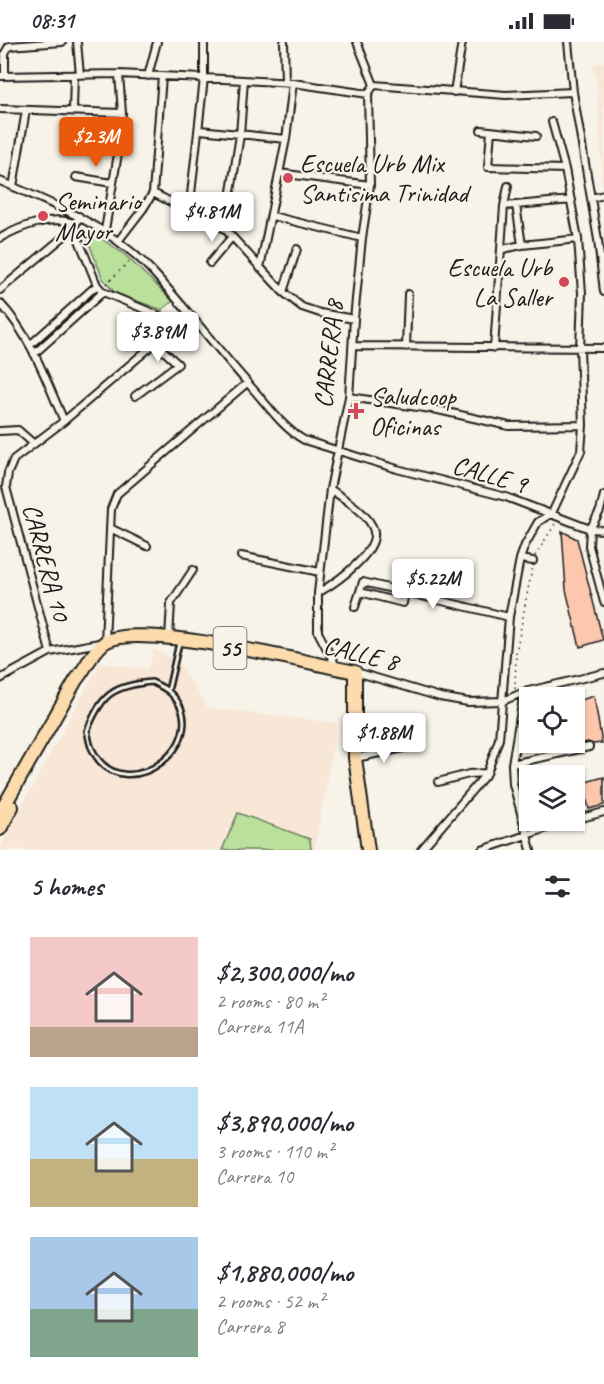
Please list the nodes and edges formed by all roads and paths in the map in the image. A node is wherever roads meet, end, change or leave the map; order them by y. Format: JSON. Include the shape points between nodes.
{"nodes":[{"id":1,"x":63,"y":42,"type":"edge"},
{"id":2,"x":77,"y":42,"type":"edge"},
{"id":3,"x":158,"y":42,"type":"edge"},
{"id":4,"x":204,"y":42,"type":"edge"},
{"id":5,"x":284,"y":42,"type":"edge"},
{"id":6,"x":357,"y":42,"type":"edge"},
{"id":7,"x":462,"y":42,"type":"edge"},
{"id":8,"x":568,"y":42,"type":"edge"},
{"id":9,"x":119,"y":74,"type":"junction"},
{"id":10,"x":77,"y":75,"type":"junction"},
{"id":11,"x":3,"y":76,"type":"edge"},
{"id":12,"x":148,"y":76,"type":"junction"},
{"id":13,"x":162,"y":76,"type":"junction"},
{"id":14,"x":204,"y":78,"type":"junction"},
{"id":15,"x":244,"y":80,"type":"junction"},
{"id":16,"x":285,"y":82,"type":"junction"},
{"id":17,"x":293,"y":83,"type":"junction"},
{"id":18,"x":374,"y":85,"type":"junction"},
{"id":19,"x":454,"y":92,"type":"junction"},
{"id":20,"x":573,"y":92,"type":"junction"},
{"id":21,"x":368,"y":94,"type":"junction"},
{"id":22,"x":0,"y":109,"type":"edge"},
{"id":23,"x":26,"y":110,"type":"junction"},
{"id":24,"x":73,"y":110,"type":"junction"},
{"id":25,"x":122,"y":113,"type":"junction"},
{"id":26,"x":552,"y":122,"type":"dead end"},
{"id":27,"x":200,"y":130,"type":"junction"},
{"id":28,"x":481,"y":130,"type":"dead end"},
{"id":29,"x":491,"y":131,"type":"junction"},
{"id":30,"x":240,"y":135,"type":"junction"},
{"id":31,"x":536,"y":136,"type":"dead end"},
{"id":32,"x":286,"y":139,"type":"junction"},
{"id":33,"x":80,"y":142,"type":"dead end"},
{"id":34,"x":119,"y":148,"type":"junction"},
{"id":35,"x":565,"y":169,"type":"junction"},
{"id":36,"x":279,"y":173,"type":"junction"},
{"id":37,"x":76,"y":177,"type":"dead end"},
{"id":38,"x":0,"y":181,"type":"edge"},
{"id":39,"x":111,"y":183,"type":"junction"},
{"id":40,"x":370,"y":184,"type":"junction"},
{"id":41,"x":13,"y":186,"type":"junction"},
{"id":42,"x":508,"y":186,"type":"dead end"},
{"id":43,"x":153,"y":193,"type":"junction"},
{"id":44,"x":604,"y":195,"type":"edge"},
{"id":45,"x":591,"y":198,"type":"junction"},
{"id":46,"x":572,"y":200,"type":"junction"},
{"id":47,"x":516,"y":205,"type":"junction"},
{"id":48,"x":504,"y":206,"type":"junction"},
{"id":49,"x":189,"y":212,"type":"junction"},
{"id":50,"x":79,"y":216,"type":"junction"},
{"id":51,"x":272,"y":216,"type":"junction"},
{"id":52,"x":75,"y":226,"type":"junction"},
{"id":53,"x":225,"y":229,"type":"junction"},
{"id":54,"x":105,"y":230,"type":"junction"},
{"id":55,"x":0,"y":238,"type":"edge"},
{"id":56,"x":231,"y":238,"type":"junction"},
{"id":57,"x":362,"y":238,"type":"junction"},
{"id":58,"x":578,"y":239,"type":"junction"},
{"id":59,"x":118,"y":240,"type":"junction"},
{"id":60,"x":522,"y":245,"type":"junction"},
{"id":61,"x":297,"y":249,"type":"dead end"},
{"id":62,"x":503,"y":249,"type":"junction"},
{"id":63,"x":136,"y":256,"type":"junction"},
{"id":64,"x":210,"y":263,"type":"dead end"},
{"id":65,"x":260,"y":268,"type":"junction"},
{"id":66,"x":100,"y":289,"type":"junction"},
{"id":67,"x":0,"y":290,"type":"edge"},
{"id":68,"x":283,"y":292,"type":"junction"},
{"id":69,"x":604,"y":292,"type":"edge"},
{"id":70,"x":408,"y":294,"type":"dead end"},
{"id":71,"x":0,"y":303,"type":"edge"},
{"id":72,"x":190,"y":315,"type":"junction"},
{"id":73,"x":354,"y":319,"type":"junction"},
{"id":74,"x":181,"y":321,"type":"junction"},
{"id":75,"x":155,"y":343,"type":"junction"},
{"id":76,"x":30,"y":345,"type":"junction"},
{"id":77,"x":353,"y":346,"type":"junction"},
{"id":78,"x":406,"y":347,"type":"junction"},
{"id":79,"x":494,"y":348,"type":"junction"},
{"id":80,"x":603,"y":348,"type":"edge"},
{"id":81,"x":580,"y":349,"type":"junction"},
{"id":82,"x":34,"y":354,"type":"junction"},
{"id":83,"x":247,"y":383,"type":"junction"},
{"id":84,"x":135,"y":396,"type":"dead end"},
{"id":85,"x":349,"y":397,"type":"junction"},
{"id":86,"x":64,"y":421,"type":"junction"},
{"id":87,"x":583,"y":425,"type":"junction"},
{"id":88,"x":0,"y":431,"type":"edge"},
{"id":89,"x":34,"y":444,"type":"junction"},
{"id":90,"x":337,"y":450,"type":"junction"},
{"id":91,"x":330,"y":489,"type":"junction"},
{"id":92,"x":604,"y":495,"type":"edge"},
{"id":93,"x":557,"y":516,"type":"junction"},
{"id":94,"x":110,"y":528,"type":"junction"},
{"id":95,"x":590,"y":529,"type":"junction"},
{"id":96,"x":604,"y":530,"type":"edge"},
{"id":97,"x":147,"y":546,"type":"dead end"},
{"id":98,"x":241,"y":556,"type":"dead end"},
{"id":99,"x":527,"y":560,"type":"junction"},
{"id":100,"x":193,"y":570,"type":"dead end"},
{"id":101,"x":320,"y":572,"type":"junction"},
{"id":102,"x":405,"y":591,"type":"junction"},
{"id":103,"x":360,"y":592,"type":"junction"},
{"id":104,"x":318,"y":593,"type":"junction"},
{"id":105,"x":604,"y":602,"type":"edge"},
{"id":106,"x":355,"y":607,"type":"dead end"},
{"id":107,"x":509,"y":616,"type":"junction"},
{"id":108,"x":175,"y":638,"type":"junction"},
{"id":109,"x":105,"y":642,"type":"junction"},
{"id":110,"x":50,"y":652,"type":"junction"},
{"id":111,"x":87,"y":666,"type":"junction"},
{"id":112,"x":338,"y":668,"type":"junction"},
{"id":113,"x":355,"y":672,"type":"junction"},
{"id":114,"x":604,"y":673,"type":"edge"},
{"id":115,"x":0,"y":679,"type":"edge"},
{"id":116,"x":545,"y":687,"type":"edge"},
{"id":117,"x":168,"y":691,"type":"junction"},
{"id":118,"x":519,"y":694,"type":"edge"},
{"id":119,"x":509,"y":697,"type":"junction"},
{"id":120,"x":519,"y":722,"type":"edge"},
{"id":121,"x":408,"y":747,"type":"dead end"},
{"id":122,"x":589,"y":747,"type":"dead end"},
{"id":123,"x":355,"y":758,"type":"junction"},
{"id":124,"x":512,"y":764,"type":"junction"},
{"id":125,"x":487,"y":773,"type":"junction"},
{"id":126,"x":438,"y":782,"type":"dead end"},
{"id":127,"x":604,"y":812,"type":"edge"},
{"id":128,"x":0,"y":813,"type":"edge"},
{"id":129,"x":585,"y":817,"type":"edge"},
{"id":130,"x":0,"y":829,"type":"edge"},
{"id":131,"x":539,"y":831,"type":"edge"},
{"id":132,"x":527,"y":835,"type":"junction"},
{"id":133,"x":368,"y":850,"type":"edge"},
{"id":134,"x":421,"y":850,"type":"edge"},
{"id":135,"x":482,"y":850,"type":"edge"},
{"id":136,"x":531,"y":850,"type":"edge"}],
"edges":[{"from":1,"to":11,"type":"street","via":[[9,46]]},
{"from":2,"to":10,"type":"street"},
{"from":3,"to":12,"type":"street"},
{"from":4,"to":14,"type":"street"},
{"from":5,"to":16,"type":"street"},
{"from":6,"to":18,"type":"street"},
{"from":7,"to":19,"type":"street"},
{"from":8,"to":20,"type":"street"},
{"from":9,"to":10,"type":"street"},
{"from":9,"to":12,"type":"street"},
{"from":9,"to":25,"type":"street"},
{"from":10,"to":11,"type":"street"},
{"from":10,"to":24,"type":"street"},
{"from":12,"to":13,"type":"street"},
{"from":13,"to":14,"type":"street"},
{"from":13,"to":43,"type":"street"},
{"from":14,"to":15,"type":"street"},
{"from":14,"to":27,"type":"street"},
{"from":15,"to":16,"type":"street"},
{"from":15,"to":30,"type":"street"},
{"from":16,"to":17,"type":"street"},
{"from":17,"to":21,"type":"street"},
{"from":17,"to":32,"type":"street"},
{"from":18,"to":19,"type":"street"},
{"from":18,"to":21,"type":"street"},
{"from":19,"to":20,"type":"street"},
{"from":20,"to":45,"type":"street"},
{"from":21,"to":40,"type":"street","name":"CARRERA 8"},
{"from":22,"to":23,"type":"street"},
{"from":23,"to":24,"type":"street"},
{"from":23,"to":41,"type":"street"},
{"from":24,"to":25,"type":"street"},
{"from":25,"to":34,"type":"street"},
{"from":26,"to":35,"type":"street"},
{"from":27,"to":30,"type":"street"},
{"from":27,"to":49,"type":"street"},
{"from":28,"to":29,"type":"street"},
{"from":29,"to":31,"type":"street"},
{"from":29,"to":35,"type":"street","via":[[488,167]]},
{"from":30,"to":32,"type":"street"},
{"from":30,"to":53,"type":"street"},
{"from":32,"to":36,"type":"street"},
{"from":33,"to":34,"type":"street"},
{"from":34,"to":39,"type":"street"},
{"from":35,"to":46,"type":"street"},
{"from":36,"to":40,"type":"street"},
{"from":36,"to":51,"type":"street"},
{"from":37,"to":39,"type":"street"},
{"from":38,"to":41,"type":"street","name":"CALLE 9"},
{"from":39,"to":54,"type":"street"},
{"from":40,"to":57,"type":"street","name":"CARRERA 8"},
{"from":41,"to":50,"type":"street","name":"CALLE 9"},
{"from":42,"to":48,"type":"street"},
{"from":43,"to":49,"type":"street"},
{"from":43,"to":59,"type":"street"},
{"from":44,"to":45,"type":"street"},
{"from":45,"to":69,"type":"street"},
{"from":46,"to":47,"type":"street"},
{"from":46,"to":58,"type":"street"},
{"from":47,"to":48,"type":"street"},
{"from":47,"to":60,"type":"street"},
{"from":48,"to":62,"type":"street"},
{"from":49,"to":53,"type":"street"},
{"from":50,"to":52,"type":"street"},
{"from":50,"to":54,"type":"street","name":"CALLE 9"},
{"from":51,"to":57,"type":"street"},
{"from":51,"to":65,"type":"street"},
{"from":52,"to":55,"type":"street","via":[[67,220],[49,221]]},
{"from":52,"to":66,"type":"street"},
{"from":52,"to":67,"type":"street"},
{"from":53,"to":56,"type":"street"},
{"from":54,"to":59,"type":"street","name":"CALLE 9"},
{"from":56,"to":64,"type":"street"},
{"from":56,"to":65,"type":"street"},
{"from":57,"to":73,"type":"street","name":"CARRERA 8"},
{"from":58,"to":60,"type":"street"},
{"from":58,"to":81,"type":"street","via":[[582,293]]},
{"from":59,"to":63,"type":"street","name":"CALLE 9"},
{"from":60,"to":62,"type":"street"},
{"from":61,"to":68,"type":"street"},
{"from":62,"to":79,"type":"street"},
{"from":63,"to":66,"type":"path"},
{"from":63,"to":72,"type":"street","name":"CALLE 9"},
{"from":65,"to":68,"type":"street"},
{"from":66,"to":74,"type":"street","via":[[165,318]]},
{"from":66,"to":76,"type":"street"},
{"from":66,"to":82,"type":"street"},
{"from":68,"to":73,"type":"street","via":[[302,307]]},
{"from":70,"to":78,"type":"street"},
{"from":71,"to":76,"type":"street"},
{"from":72,"to":74,"type":"street","name":"CARRERA 10"},
{"from":72,"to":83,"type":"street","name":"CALLE 9"},
{"from":73,"to":77,"type":"street","name":"CARRERA 8"},
{"from":74,"to":75,"type":"street","name":"CARRERA 10"},
{"from":75,"to":84,"type":"street","via":[[178,364]]},
{"from":75,"to":86,"type":"street","name":"CARRERA 10"},
{"from":76,"to":82,"type":"street"},
{"from":77,"to":78,"type":"street"},
{"from":77,"to":85,"type":"street","name":"CARRERA 8"},
{"from":78,"to":79,"type":"street"},
{"from":79,"to":81,"type":"street"},
{"from":80,"to":81,"type":"street"},
{"from":81,"to":87,"type":"street"},
{"from":82,"to":86,"type":"street"},
{"from":83,"to":90,"type":"street","name":"CALLE 9","via":[[293,434]]},
{"from":83,"to":94,"type":"street","via":[[117,494]]},
{"from":85,"to":87,"type":"street","via":[[438,410],[509,426]]},
{"from":85,"to":90,"type":"street","name":"CARRERA 8"},
{"from":86,"to":89,"type":"street","name":"CARRERA 10"},
{"from":87,"to":93,"type":"street","via":[[581,452]]},
{"from":88,"to":89,"type":"street","via":[[18,430]]},
{"from":89,"to":110,"type":"street","name":"CARRERA 10","via":[[14,459],[6,487]]},
{"from":90,"to":91,"type":"street","name":"CARRERA 8"},
{"from":90,"to":93,"type":"street","name":"CALLE 9","via":[[506,497]]},
{"from":91,"to":101,"type":"street","name":"CARRERA 8"},
{"from":91,"to":104,"type":"street","via":[[367,518],[375,539],[368,552]]},
{"from":92,"to":95,"type":"street"},
{"from":93,"to":95,"type":"street","name":"CALLE 9"},
{"from":93,"to":99,"type":"path"},
{"from":93,"to":99,"type":"street","via":[[538,522],[525,545]]},
{"from":94,"to":97,"type":"street"},
{"from":94,"to":109,"type":"street"},
{"from":95,"to":96,"type":"street","name":"CALLE 9"},
{"from":95,"to":105,"type":"street","via":[[589,546]]},
{"from":98,"to":101,"type":"street"},
{"from":99,"to":107,"type":"street"},
{"from":99,"to":119,"type":"path"},
{"from":100,"to":108,"type":"street","via":[[171,603]]},
{"from":101,"to":104,"type":"street","name":"CARRERA 8"},
{"from":102,"to":103,"type":"street","via":[[363,582]]},
{"from":102,"to":103,"type":"street","via":[[403,603]]},
{"from":102,"to":107,"type":"street"},
{"from":103,"to":106,"type":"street"},
{"from":104,"to":112,"type":"street","name":"CARRERA 8","via":[[318,632]]},
{"from":107,"to":119,"type":"street"},
{"from":108,"to":109,"type":"highway","name":"CALLE 8","number":"55","via":[[118,636]]},
{"from":108,"to":112,"type":"highway","name":"CALLE 8","number":"55"},
{"from":108,"to":117,"type":"lane"},
{"from":109,"to":110,"type":"street"},
{"from":109,"to":111,"type":"highway"},
{"from":110,"to":115,"type":"street"},
{"from":111,"to":128,"type":"highway"},
{"from":111,"to":130,"type":"highway","via":[[84,683]]},
{"from":112,"to":113,"type":"highway","name":"CALLE 8","number":"55"},
{"from":113,"to":119,"type":"street","name":"CALLE 8","via":[[468,702]]},
{"from":113,"to":123,"type":"highway"},
{"from":114,"to":116,"type":"street","name":"CALLE 8"},
{"from":117,"to":117,"type":"lane","via":[[180,706],[184,725],[171,756],[156,768],[138,774],[120,774],[103,765],[92,749],[87,731],[103,700],[118,688],[136,684],[152,682]]},
{"from":118,"to":119,"type":"street","name":"CALLE 8"},
{"from":119,"to":125,"type":"street"},
{"from":120,"to":124,"type":"street"},
{"from":121,"to":123,"type":"street"},
{"from":122,"to":124,"type":"street"},
{"from":123,"to":133,"type":"highway"},
{"from":124,"to":132,"type":"street","via":[[513,784]]},
{"from":125,"to":126,"type":"street"},
{"from":125,"to":134,"type":"street"},
{"from":127,"to":129,"type":"street"},
{"from":131,"to":132,"type":"street"},
{"from":132,"to":135,"type":"street"},
{"from":132,"to":136,"type":"street"}]}
